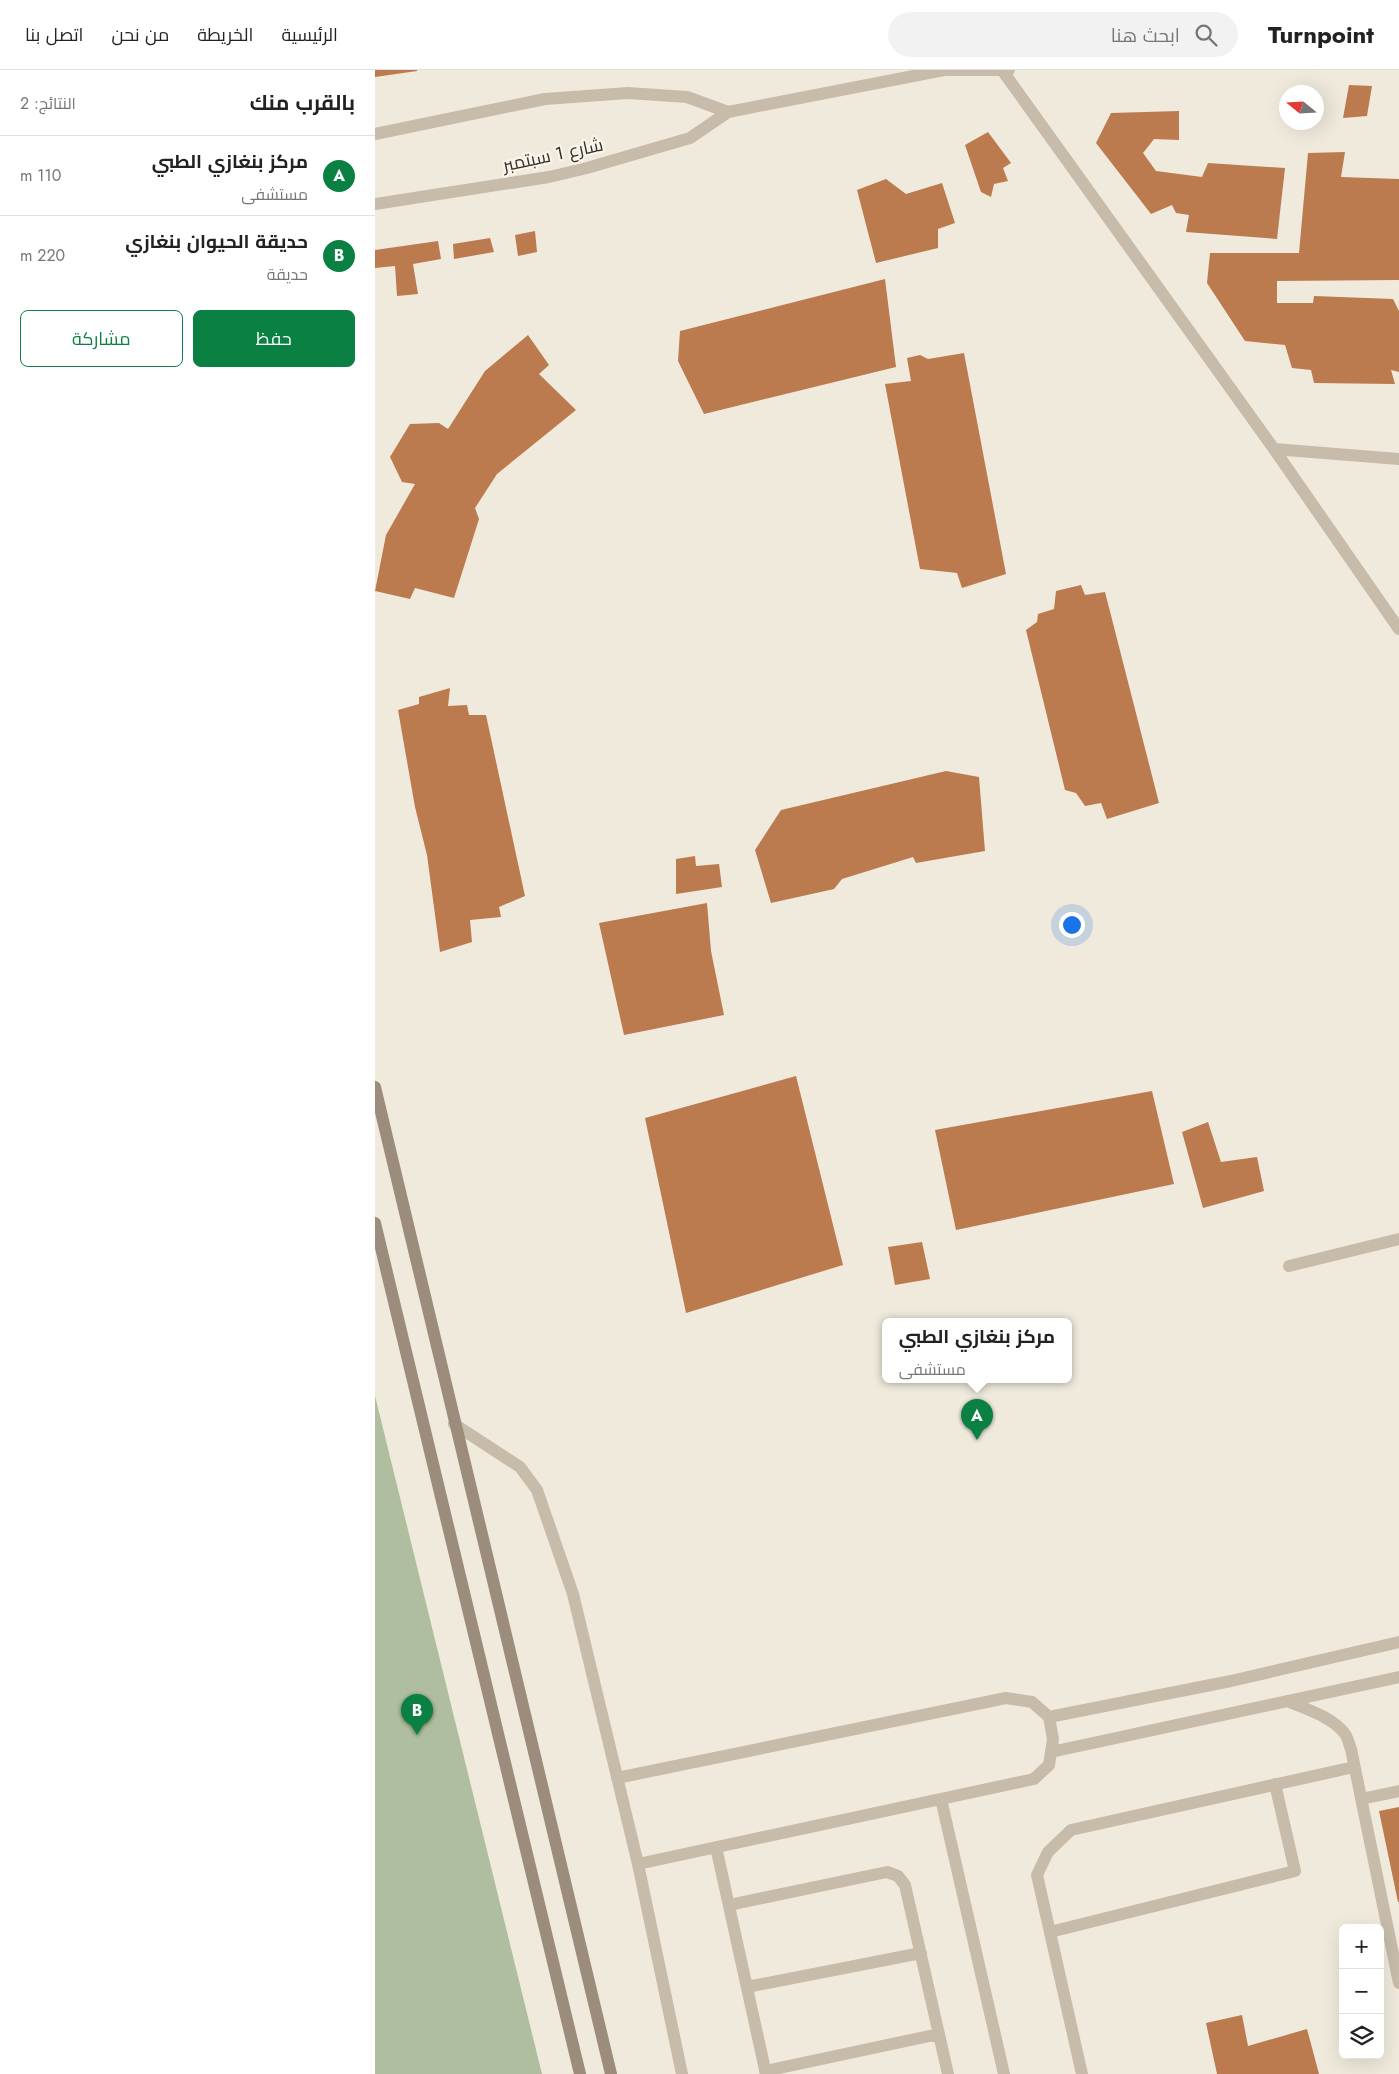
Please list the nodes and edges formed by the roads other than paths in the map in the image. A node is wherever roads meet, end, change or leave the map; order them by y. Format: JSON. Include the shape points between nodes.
{"nodes":[{"id":1,"x":944,"y":70,"type":"edge"},
{"id":2,"x":1002,"y":70,"type":"edge"},
{"id":3,"x":1009,"y":70,"type":"edge"},
{"id":4,"x":728,"y":112,"type":"junction"},
{"id":5,"x":375,"y":134,"type":"edge"},
{"id":6,"x":375,"y":204,"type":"edge"},
{"id":7,"x":1274,"y":449,"type":"junction"},
{"id":8,"x":1399,"y":459,"type":"edge"},
{"id":9,"x":1399,"y":629,"type":"edge"},
{"id":10,"x":375,"y":1087,"type":"edge"},
{"id":11,"x":375,"y":1223,"type":"edge"},
{"id":12,"x":1399,"y":1239,"type":"edge"},
{"id":13,"x":1289,"y":1266,"type":"dead end"},
{"id":14,"x":454,"y":1424,"type":"junction"},
{"id":15,"x":1399,"y":1642,"type":"edge"},
{"id":16,"x":1399,"y":1677,"type":"edge"},
{"id":17,"x":1287,"y":1701,"type":"junction"},
{"id":18,"x":1049,"y":1717,"type":"junction"},
{"id":19,"x":1051,"y":1752,"type":"junction"},
{"id":20,"x":1354,"y":1766,"type":"junction"},
{"id":21,"x":617,"y":1778,"type":"junction"},
{"id":22,"x":1275,"y":1784,"type":"junction"},
{"id":23,"x":1399,"y":1791,"type":"edge"},
{"id":24,"x":941,"y":1799,"type":"junction"},
{"id":25,"x":1361,"y":1799,"type":"junction"},
{"id":26,"x":715,"y":1847,"type":"junction"},
{"id":27,"x":638,"y":1864,"type":"junction"},
{"id":28,"x":729,"y":1906,"type":"junction"},
{"id":29,"x":1050,"y":1932,"type":"junction"},
{"id":30,"x":921,"y":1953,"type":"junction"},
{"id":31,"x":1399,"y":1983,"type":"edge"},
{"id":32,"x":747,"y":1987,"type":"junction"},
{"id":33,"x":939,"y":2034,"type":"junction"},
{"id":34,"x":765,"y":2072,"type":"edge"},
{"id":35,"x":580,"y":2074,"type":"edge"},
{"id":36,"x":611,"y":2074,"type":"edge"},
{"id":37,"x":682,"y":2074,"type":"edge"},
{"id":38,"x":949,"y":2074,"type":"edge"},
{"id":39,"x":1003,"y":2074,"type":"edge"},
{"id":40,"x":1082,"y":2074,"type":"edge"}],
"edges":[{"from":1,"to":2,"type":"street","name":"شارع 1 سبتمبر"},
{"from":1,"to":4,"type":"street","name":"شارع 1 سبتمبر"},
{"from":2,"to":3,"type":"street","name":"شارع 1 سبتمبر"},
{"from":2,"to":7,"type":"street"},
{"from":4,"to":5,"type":"street","via":[[687,97],[619,94],[545,99]]},
{"from":4,"to":6,"type":"street","name":"شارع 1 سبتمبر","via":[[690,138],[587,168],[549,177]]},
{"from":7,"to":8,"type":"street"},
{"from":7,"to":9,"type":"street"},
{"from":10,"to":14,"type":"main road"},
{"from":11,"to":35,"type":"main road"},
{"from":12,"to":13,"type":"street"},
{"from":14,"to":21,"type":"street","via":[[520,1467],[537,1490],[573,1594]]},
{"from":14,"to":36,"type":"main road"},
{"from":15,"to":18,"type":"street","via":[[1231,1681]]},
{"from":16,"to":17,"type":"street"},
{"from":17,"to":19,"type":"street"},
{"from":17,"to":20,"type":"street","via":[[1335,1725],[1345,1735]]},
{"from":18,"to":19,"type":"street","via":[[1053,1738]]},
{"from":18,"to":21,"type":"street","via":[[1032,1702],[1006,1698]]},
{"from":19,"to":24,"type":"street","via":[[1049,1765],[1034,1778]]},
{"from":20,"to":22,"type":"street"},
{"from":20,"to":25,"type":"street"},
{"from":21,"to":27,"type":"street"},
{"from":22,"to":29,"type":"street","via":[[1071,1830],[1048,1852],[1037,1875]]},
{"from":22,"to":29,"type":"street","via":[[1295,1871]]},
{"from":23,"to":25,"type":"street"},
{"from":24,"to":26,"type":"street"},
{"from":24,"to":39,"type":"street"},
{"from":25,"to":31,"type":"street"},
{"from":26,"to":27,"type":"street"},
{"from":26,"to":28,"type":"street"},
{"from":27,"to":37,"type":"street"},
{"from":28,"to":30,"type":"street","via":[[887,1872],[898,1876],[905,1885]]},
{"from":28,"to":32,"type":"street"},
{"from":29,"to":40,"type":"street"},
{"from":30,"to":32,"type":"street"},
{"from":30,"to":33,"type":"street"},
{"from":32,"to":34,"type":"street"},
{"from":33,"to":34,"type":"street"},
{"from":33,"to":38,"type":"street"}]}
